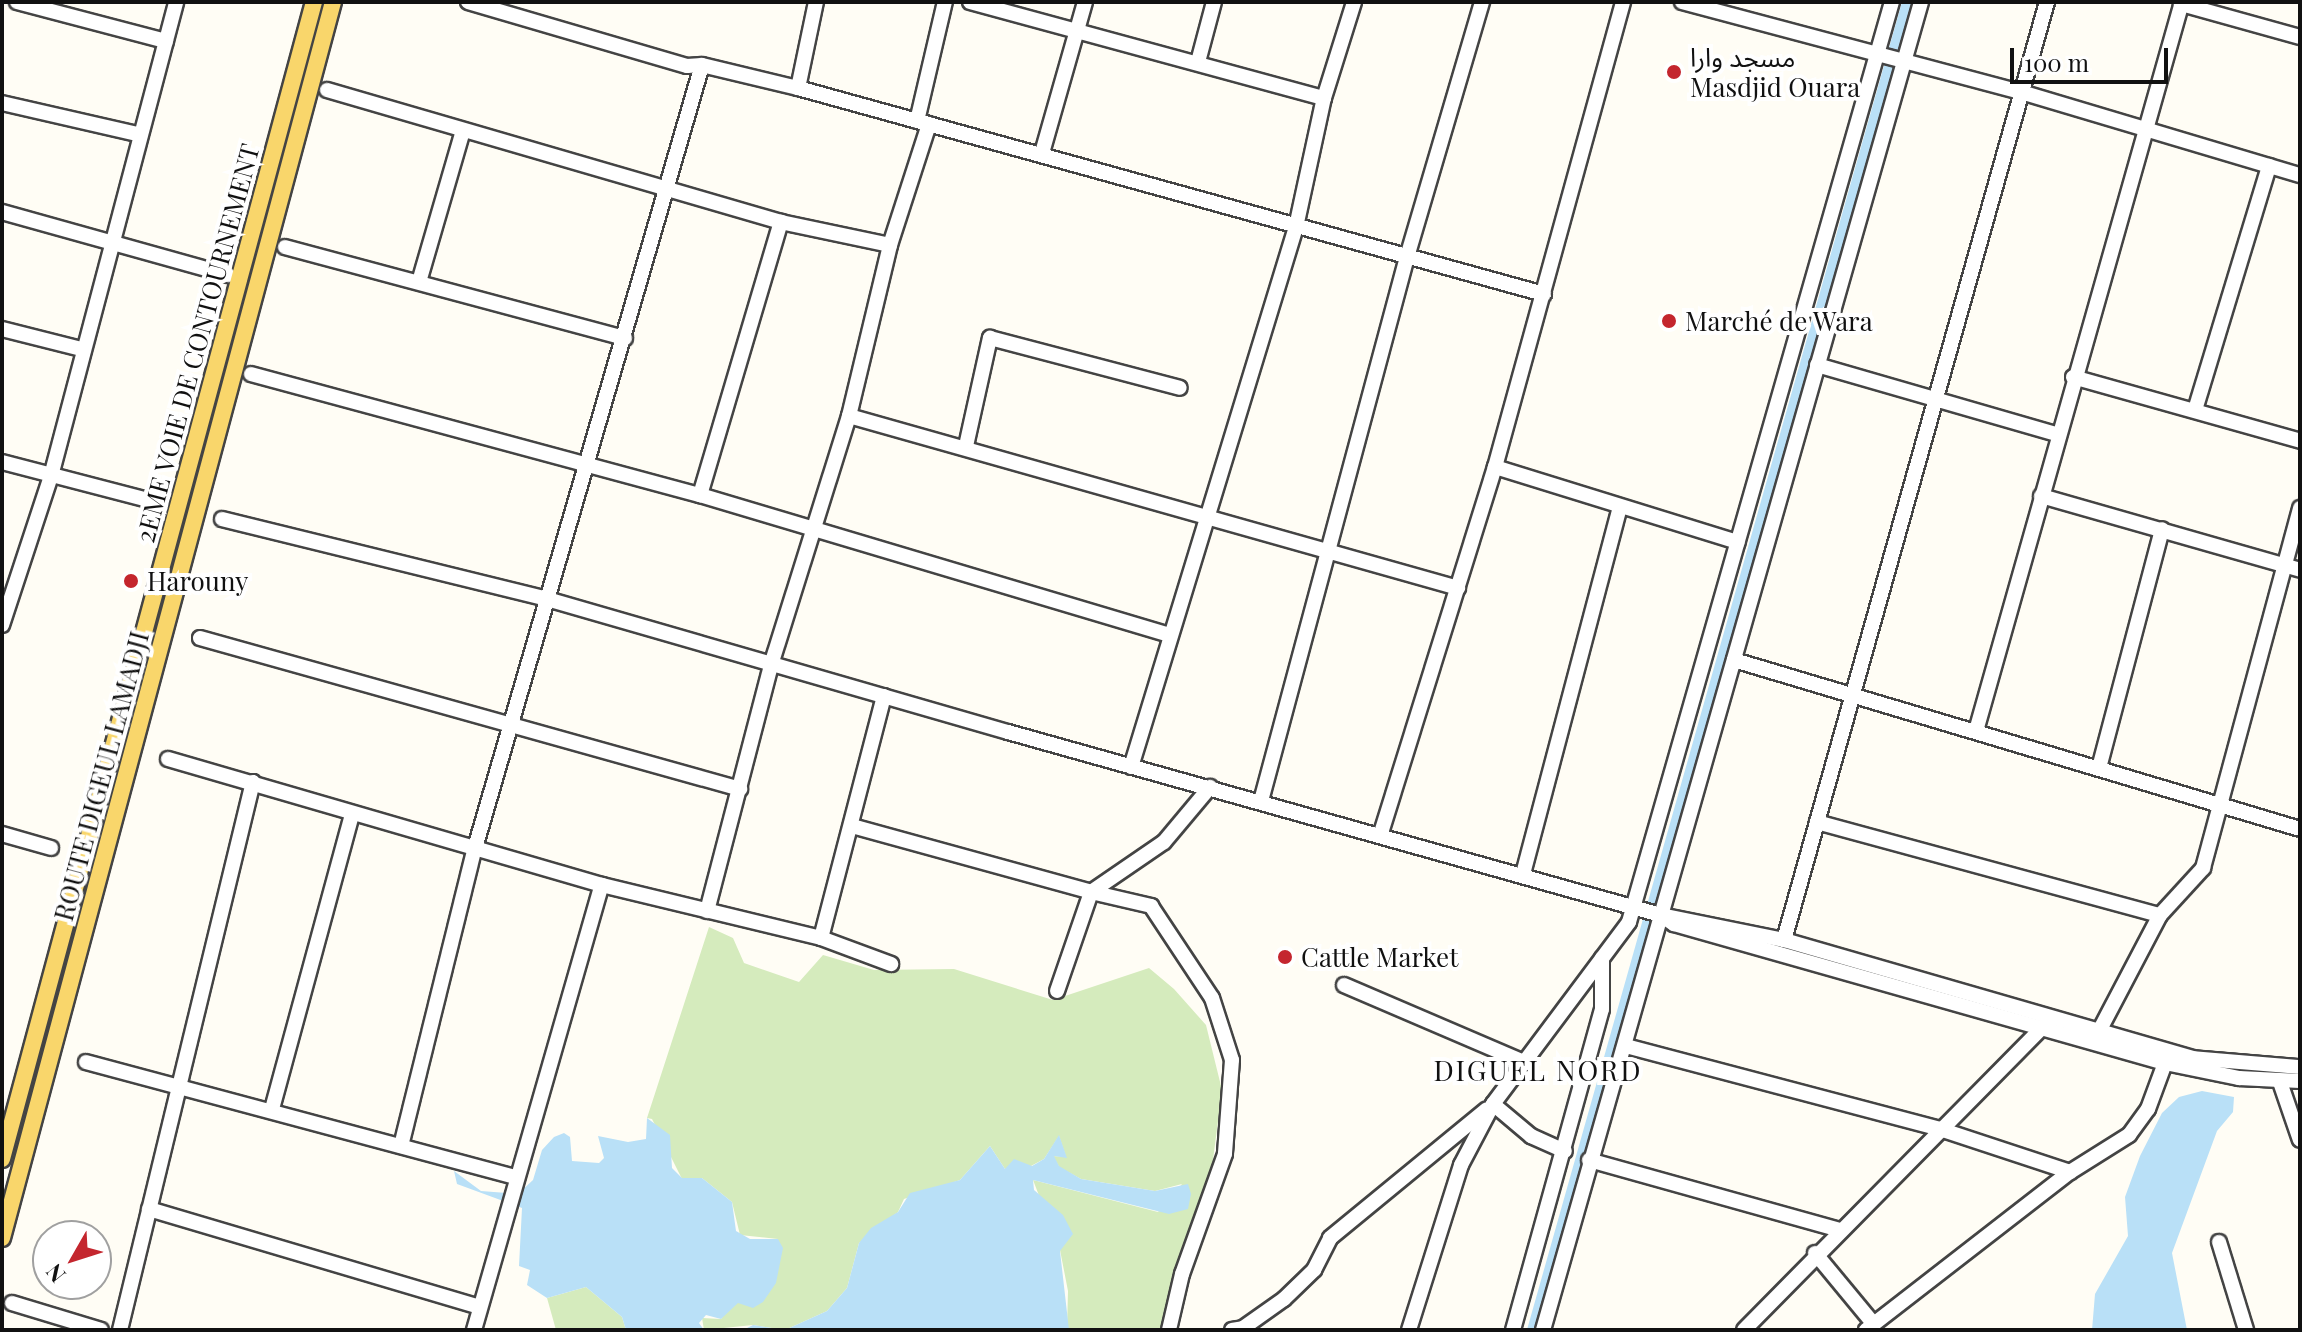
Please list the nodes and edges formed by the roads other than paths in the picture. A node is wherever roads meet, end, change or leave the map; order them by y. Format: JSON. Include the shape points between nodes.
{"nodes":[{"id":1,"x":17,"y":2,"type":"edge"},
{"id":2,"x":176,"y":2,"type":"edge"},
{"id":3,"x":314,"y":2,"type":"edge"},
{"id":4,"x":333,"y":2,"type":"edge"},
{"id":5,"x":468,"y":2,"type":"edge"},
{"id":6,"x":816,"y":2,"type":"edge"},
{"id":7,"x":945,"y":2,"type":"edge"},
{"id":8,"x":970,"y":2,"type":"edge"},
{"id":9,"x":1085,"y":2,"type":"edge"},
{"id":10,"x":1214,"y":2,"type":"edge"},
{"id":11,"x":1354,"y":2,"type":"edge"},
{"id":12,"x":1482,"y":2,"type":"edge"},
{"id":13,"x":1623,"y":2,"type":"edge"},
{"id":14,"x":1682,"y":2,"type":"edge"},
{"id":15,"x":1892,"y":2,"type":"edge"},
{"id":16,"x":1921,"y":2,"type":"edge"},
{"id":17,"x":2047,"y":2,"type":"edge"},
{"id":18,"x":2181,"y":3,"type":"edge"},
{"id":19,"x":1077,"y":31,"type":"junction"},
{"id":20,"x":2300,"y":37,"type":"edge"},
{"id":21,"x":166,"y":41,"type":"junction"},
{"id":22,"x":1892,"y":58,"type":"junction"},
{"id":23,"x":1198,"y":62,"type":"junction"},
{"id":24,"x":702,"y":65,"type":"junction"},
{"id":25,"x":798,"y":88,"type":"junction"},
{"id":26,"x":327,"y":90,"type":"dead end"},
{"id":27,"x":2021,"y":92,"type":"junction"},
{"id":28,"x":1324,"y":98,"type":"junction"},
{"id":29,"x":2,"y":103,"type":"edge"},
{"id":30,"x":923,"y":122,"type":"junction"},
{"id":31,"x":2144,"y":128,"type":"junction"},
{"id":32,"x":463,"y":131,"type":"junction"},
{"id":33,"x":137,"y":134,"type":"junction"},
{"id":34,"x":1042,"y":153,"type":"junction"},
{"id":35,"x":2269,"y":166,"type":"junction"},
{"id":36,"x":2300,"y":175,"type":"edge"},
{"id":37,"x":664,"y":188,"type":"junction"},
{"id":38,"x":2,"y":212,"type":"edge"},
{"id":39,"x":781,"y":222,"type":"junction"},
{"id":40,"x":1296,"y":227,"type":"junction"},
{"id":41,"x":113,"y":242,"type":"junction"},
{"id":42,"x":890,"y":245,"type":"junction"},
{"id":43,"x":285,"y":247,"type":"dead end"},
{"id":44,"x":1407,"y":257,"type":"junction"},
{"id":45,"x":228,"y":275,"type":"dead end"},
{"id":46,"x":419,"y":282,"type":"junction"},
{"id":47,"x":1544,"y":294,"type":"junction"},
{"id":48,"x":2,"y":329,"type":"edge"},
{"id":49,"x":625,"y":338,"type":"junction"},
{"id":50,"x":81,"y":349,"type":"junction"},
{"id":51,"x":1817,"y":365,"type":"junction"},
{"id":52,"x":251,"y":374,"type":"dead end"},
{"id":53,"x":2073,"y":377,"type":"junction"},
{"id":54,"x":1180,"y":388,"type":"dead end"},
{"id":55,"x":1935,"y":398,"type":"junction"},
{"id":56,"x":2195,"y":410,"type":"junction"},
{"id":57,"x":849,"y":416,"type":"junction"},
{"id":58,"x":2059,"y":435,"type":"junction"},
{"id":59,"x":2300,"y":441,"type":"edge"},
{"id":60,"x":966,"y":446,"type":"junction"},
{"id":61,"x":2,"y":462,"type":"edge"},
{"id":62,"x":588,"y":467,"type":"junction"},
{"id":63,"x":1495,"y":467,"type":"junction"},
{"id":64,"x":51,"y":476,"type":"junction"},
{"id":65,"x":700,"y":495,"type":"junction"},
{"id":66,"x":2041,"y":496,"type":"junction"},
{"id":67,"x":156,"y":502,"type":"dead end"},
{"id":68,"x":1620,"y":508,"type":"junction"},
{"id":69,"x":2300,"y":508,"type":"edge"},
{"id":70,"x":1207,"y":515,"type":"junction"},
{"id":71,"x":222,"y":519,"type":"dead end"},
{"id":72,"x":815,"y":527,"type":"junction"},
{"id":73,"x":2162,"y":529,"type":"junction"},
{"id":74,"x":1738,"y":542,"type":"junction"},
{"id":75,"x":1328,"y":549,"type":"junction"},
{"id":76,"x":2282,"y":565,"type":"junction"},
{"id":77,"x":2300,"y":570,"type":"edge"},
{"id":78,"x":7,"y":586,"type":"edge"},
{"id":79,"x":1458,"y":588,"type":"junction"},
{"id":80,"x":547,"y":599,"type":"junction"},
{"id":81,"x":2,"y":625,"type":"edge"},
{"id":82,"x":1170,"y":635,"type":"junction"},
{"id":83,"x":200,"y":638,"type":"dead end"},
{"id":84,"x":1734,"y":660,"type":"junction"},
{"id":85,"x":771,"y":665,"type":"junction"},
{"id":86,"x":884,"y":696,"type":"junction"},
{"id":87,"x":1853,"y":698,"type":"junction"},
{"id":88,"x":510,"y":728,"type":"junction"},
{"id":89,"x":1976,"y":731,"type":"junction"},
{"id":90,"x":168,"y":759,"type":"dead end"},
{"id":91,"x":1131,"y":767,"type":"junction"},
{"id":92,"x":2099,"y":768,"type":"junction"},
{"id":93,"x":253,"y":782,"type":"junction"},
{"id":94,"x":1210,"y":787,"type":"junction"},
{"id":95,"x":740,"y":789,"type":"junction"},
{"id":96,"x":1261,"y":801,"type":"junction"},
{"id":97,"x":2224,"y":804,"type":"junction"},
{"id":98,"x":352,"y":815,"type":"junction"},
{"id":99,"x":1817,"y":822,"type":"junction"},
{"id":100,"x":852,"y":826,"type":"junction"},
{"id":101,"x":2300,"y":829,"type":"edge"},
{"id":102,"x":1381,"y":833,"type":"junction"},
{"id":103,"x":2,"y":834,"type":"edge"},
{"id":104,"x":51,"y":848,"type":"dead end"},
{"id":105,"x":475,"y":848,"type":"junction"},
{"id":106,"x":1523,"y":874,"type":"junction"},
{"id":107,"x":602,"y":885,"type":"junction"},
{"id":108,"x":1091,"y":892,"type":"junction"},
{"id":109,"x":707,"y":911,"type":"junction"},
{"id":110,"x":1648,"y":911,"type":"junction"},
{"id":111,"x":2160,"y":915,"type":"junction"},
{"id":112,"x":821,"y":938,"type":"junction"},
{"id":113,"x":1784,"y":940,"type":"junction"},
{"id":114,"x":1602,"y":958,"type":"junction"},
{"id":115,"x":891,"y":964,"type":"dead end"},
{"id":116,"x":1344,"y":985,"type":"dead end"},
{"id":117,"x":1057,"y":991,"type":"dead end"},
{"id":118,"x":2047,"y":1023,"type":"junction"},
{"id":119,"x":2096,"y":1037,"type":"junction"},
{"id":120,"x":1626,"y":1046,"type":"junction"},
{"id":121,"x":86,"y":1062,"type":"dead end"},
{"id":122,"x":1526,"y":1063,"type":"junction"},
{"id":123,"x":2165,"y":1063,"type":"junction"},
{"id":124,"x":2190,"y":1063,"type":"junction"},
{"id":125,"x":2300,"y":1067,"type":"edge"},
{"id":126,"x":2261,"y":1074,"type":"junction"},
{"id":127,"x":2300,"y":1081,"type":"edge"},
{"id":128,"x":2280,"y":1082,"type":"junction"},
{"id":129,"x":180,"y":1084,"type":"junction"},
{"id":130,"x":1493,"y":1104,"type":"junction"},
{"id":131,"x":272,"y":1109,"type":"junction"},
{"id":132,"x":1940,"y":1129,"type":"junction"},
{"id":133,"x":2300,"y":1140,"type":"edge"},
{"id":134,"x":401,"y":1146,"type":"junction"},
{"id":135,"x":1565,"y":1151,"type":"junction"},
{"id":136,"x":2,"y":1159,"type":"edge"},
{"id":137,"x":1589,"y":1160,"type":"junction"},
{"id":138,"x":2070,"y":1172,"type":"junction"},
{"id":139,"x":516,"y":1177,"type":"junction"},
{"id":140,"x":149,"y":1209,"type":"junction"},
{"id":141,"x":1839,"y":1230,"type":"junction"},
{"id":142,"x":2,"y":1238,"type":"edge"},
{"id":143,"x":2219,"y":1242,"type":"dead end"},
{"id":144,"x":1815,"y":1253,"type":"junction"},
{"id":145,"x":12,"y":1303,"type":"dead end"},
{"id":146,"x":480,"y":1307,"type":"junction"},
{"id":147,"x":1869,"y":1326,"type":"edge"},
{"id":148,"x":101,"y":1330,"type":"edge"},
{"id":149,"x":120,"y":1330,"type":"edge"},
{"id":150,"x":474,"y":1330,"type":"edge"},
{"id":151,"x":1169,"y":1330,"type":"edge"},
{"id":152,"x":1232,"y":1330,"type":"edge"},
{"id":153,"x":1409,"y":1330,"type":"edge"},
{"id":154,"x":1513,"y":1330,"type":"edge"},
{"id":155,"x":1543,"y":1330,"type":"edge"},
{"id":156,"x":1744,"y":1330,"type":"edge"},
{"id":157,"x":2246,"y":1330,"type":"edge"}],
"edges":[{"from":1,"to":21,"type":"street"},
{"from":2,"to":21,"type":"street"},
{"from":3,"to":136,"type":"main road","name":"2EME VOIE DE CONTOURNEMENT"},
{"from":4,"to":142,"type":"main road","name":"ROUTE DIGEUL LAMADJI"},
{"from":5,"to":24,"type":"street","via":[[687,66]]},
{"from":6,"to":25,"type":"street"},
{"from":7,"to":30,"type":"street"},
{"from":8,"to":19,"type":"street"},
{"from":9,"to":19,"type":"street"},
{"from":10,"to":23,"type":"street"},
{"from":11,"to":28,"type":"street"},
{"from":12,"to":44,"type":"street"},
{"from":13,"to":47,"type":"street"},
{"from":14,"to":22,"type":"street"},
{"from":15,"to":22,"type":"street"},
{"from":16,"to":22,"type":"street"},
{"from":17,"to":27,"type":"street"},
{"from":18,"to":20,"type":"street"},
{"from":18,"to":31,"type":"street"},
{"from":19,"to":23,"type":"street"},
{"from":19,"to":34,"type":"street"},
{"from":21,"to":33,"type":"street"},
{"from":22,"to":27,"type":"street"},
{"from":22,"to":51,"type":"street"},
{"from":22,"to":74,"type":"street"},
{"from":23,"to":28,"type":"street"},
{"from":24,"to":25,"type":"street"},
{"from":24,"to":37,"type":"street"},
{"from":25,"to":30,"type":"street"},
{"from":26,"to":32,"type":"street"},
{"from":27,"to":31,"type":"street"},
{"from":27,"to":55,"type":"street"},
{"from":28,"to":40,"type":"street"},
{"from":29,"to":33,"type":"street"},
{"from":30,"to":34,"type":"street"},
{"from":30,"to":42,"type":"street"},
{"from":31,"to":35,"type":"street"},
{"from":31,"to":53,"type":"street"},
{"from":32,"to":37,"type":"street"},
{"from":32,"to":46,"type":"street"},
{"from":33,"to":41,"type":"street"},
{"from":34,"to":40,"type":"street"},
{"from":35,"to":36,"type":"street"},
{"from":35,"to":56,"type":"street"},
{"from":37,"to":39,"type":"street"},
{"from":37,"to":49,"type":"street"},
{"from":38,"to":41,"type":"street"},
{"from":39,"to":42,"type":"street"},
{"from":39,"to":65,"type":"street"},
{"from":40,"to":44,"type":"street"},
{"from":40,"to":70,"type":"street"},
{"from":41,"to":45,"type":"street"},
{"from":41,"to":50,"type":"street"},
{"from":42,"to":57,"type":"street"},
{"from":43,"to":46,"type":"street"},
{"from":44,"to":47,"type":"street"},
{"from":44,"to":75,"type":"street"},
{"from":46,"to":49,"type":"street"},
{"from":47,"to":63,"type":"street"},
{"from":48,"to":50,"type":"street"},
{"from":49,"to":62,"type":"street"},
{"from":50,"to":64,"type":"street"},
{"from":51,"to":55,"type":"street"},
{"from":51,"to":84,"type":"street"},
{"from":52,"to":62,"type":"street"},
{"from":53,"to":56,"type":"street"},
{"from":53,"to":58,"type":"street"},
{"from":54,"to":60,"type":"street","via":[[990,338]]},
{"from":55,"to":58,"type":"street"},
{"from":55,"to":87,"type":"street"},
{"from":56,"to":59,"type":"street"},
{"from":57,"to":60,"type":"street"},
{"from":57,"to":72,"type":"street"},
{"from":58,"to":66,"type":"street"},
{"from":60,"to":70,"type":"street"},
{"from":61,"to":64,"type":"street"},
{"from":62,"to":65,"type":"street"},
{"from":62,"to":80,"type":"street"},
{"from":63,"to":68,"type":"street"},
{"from":63,"to":79,"type":"street"},
{"from":64,"to":67,"type":"street"},
{"from":64,"to":78,"type":"street"},
{"from":65,"to":72,"type":"street"},
{"from":66,"to":73,"type":"street"},
{"from":66,"to":89,"type":"street"},
{"from":68,"to":74,"type":"street"},
{"from":68,"to":106,"type":"street"},
{"from":69,"to":76,"type":"street"},
{"from":70,"to":75,"type":"street"},
{"from":70,"to":82,"type":"street"},
{"from":71,"to":80,"type":"street"},
{"from":72,"to":82,"type":"street"},
{"from":72,"to":85,"type":"street"},
{"from":73,"to":76,"type":"street"},
{"from":73,"to":92,"type":"street"},
{"from":74,"to":110,"type":"street"},
{"from":75,"to":79,"type":"street"},
{"from":75,"to":96,"type":"street"},
{"from":76,"to":77,"type":"street"},
{"from":76,"to":97,"type":"street"},
{"from":78,"to":81,"type":"street"},
{"from":79,"to":102,"type":"street"},
{"from":80,"to":85,"type":"street"},
{"from":80,"to":88,"type":"street"},
{"from":82,"to":91,"type":"street"},
{"from":83,"to":88,"type":"street"},
{"from":84,"to":87,"type":"street"},
{"from":84,"to":110,"type":"street"},
{"from":85,"to":86,"type":"street"},
{"from":85,"to":95,"type":"street"},
{"from":86,"to":91,"type":"street"},
{"from":86,"to":100,"type":"street"},
{"from":87,"to":89,"type":"street"},
{"from":87,"to":99,"type":"street"},
{"from":88,"to":95,"type":"street"},
{"from":88,"to":105,"type":"street"},
{"from":89,"to":92,"type":"street"},
{"from":90,"to":93,"type":"street"},
{"from":91,"to":94,"type":"street"},
{"from":92,"to":97,"type":"street"},
{"from":93,"to":98,"type":"street"},
{"from":93,"to":129,"type":"street"},
{"from":94,"to":96,"type":"street"},
{"from":94,"to":108,"type":"street","via":[[1164,842]]},
{"from":95,"to":109,"type":"street"},
{"from":96,"to":102,"type":"street"},
{"from":97,"to":101,"type":"street"},
{"from":97,"to":111,"type":"street","via":[[2203,868]]},
{"from":98,"to":105,"type":"street"},
{"from":98,"to":131,"type":"street"},
{"from":99,"to":111,"type":"street"},
{"from":99,"to":113,"type":"street"},
{"from":100,"to":108,"type":"street"},
{"from":100,"to":112,"type":"street"},
{"from":102,"to":106,"type":"street"},
{"from":103,"to":104,"type":"street"},
{"from":105,"to":107,"type":"street"},
{"from":105,"to":134,"type":"street"},
{"from":106,"to":110,"type":"street"},
{"from":107,"to":109,"type":"street"},
{"from":107,"to":139,"type":"street"},
{"from":108,"to":117,"type":"street"},
{"from":108,"to":151,"type":"street","via":[[1151,906],[1212,998],[1232,1060],[1225,1154],[1182,1274]]},
{"from":109,"to":112,"type":"street"},
{"from":110,"to":113,"type":"street"},
{"from":110,"to":114,"type":"street","via":[[1629,922]]},
{"from":110,"to":118,"type":"street","via":[[1674,924]]},
{"from":110,"to":120,"type":"street"},
{"from":111,"to":119,"type":"street"},
{"from":112,"to":115,"type":"street"},
{"from":113,"to":118,"type":"street"},
{"from":114,"to":122,"type":"street"},
{"from":114,"to":135,"type":"street","via":[[1605,993]]},
{"from":116,"to":122,"type":"street"},
{"from":118,"to":119,"type":"street"},
{"from":118,"to":132,"type":"street"},
{"from":119,"to":123,"type":"street"},
{"from":119,"to":124,"type":"street"},
{"from":120,"to":132,"type":"street"},
{"from":120,"to":137,"type":"street"},
{"from":121,"to":129,"type":"street"},
{"from":122,"to":130,"type":"street"},
{"from":123,"to":124,"type":"street"},
{"from":123,"to":138,"type":"street","via":[[2140,1123]]},
{"from":124,"to":126,"type":"street"},
{"from":125,"to":126,"type":"street"},
{"from":126,"to":128,"type":"street"},
{"from":127,"to":128,"type":"street"},
{"from":128,"to":133,"type":"street"},
{"from":129,"to":131,"type":"street"},
{"from":129,"to":140,"type":"street"},
{"from":130,"to":135,"type":"street","via":[[1531,1136]]},
{"from":130,"to":152,"type":"street","via":[[1330,1238],[1314,1270],[1284,1299]]},
{"from":130,"to":153,"type":"street","via":[[1461,1165]]},
{"from":131,"to":134,"type":"street"},
{"from":132,"to":138,"type":"street"},
{"from":132,"to":141,"type":"street"},
{"from":134,"to":139,"type":"street"},
{"from":135,"to":154,"type":"street"},
{"from":137,"to":141,"type":"street"},
{"from":137,"to":155,"type":"street"},
{"from":138,"to":147,"type":"street"},
{"from":139,"to":146,"type":"street"},
{"from":140,"to":146,"type":"street"},
{"from":140,"to":149,"type":"street"},
{"from":141,"to":144,"type":"street"},
{"from":143,"to":157,"type":"street"},
{"from":144,"to":147,"type":"street"},
{"from":144,"to":156,"type":"street"},
{"from":145,"to":148,"type":"street"},
{"from":146,"to":150,"type":"street"}]}
